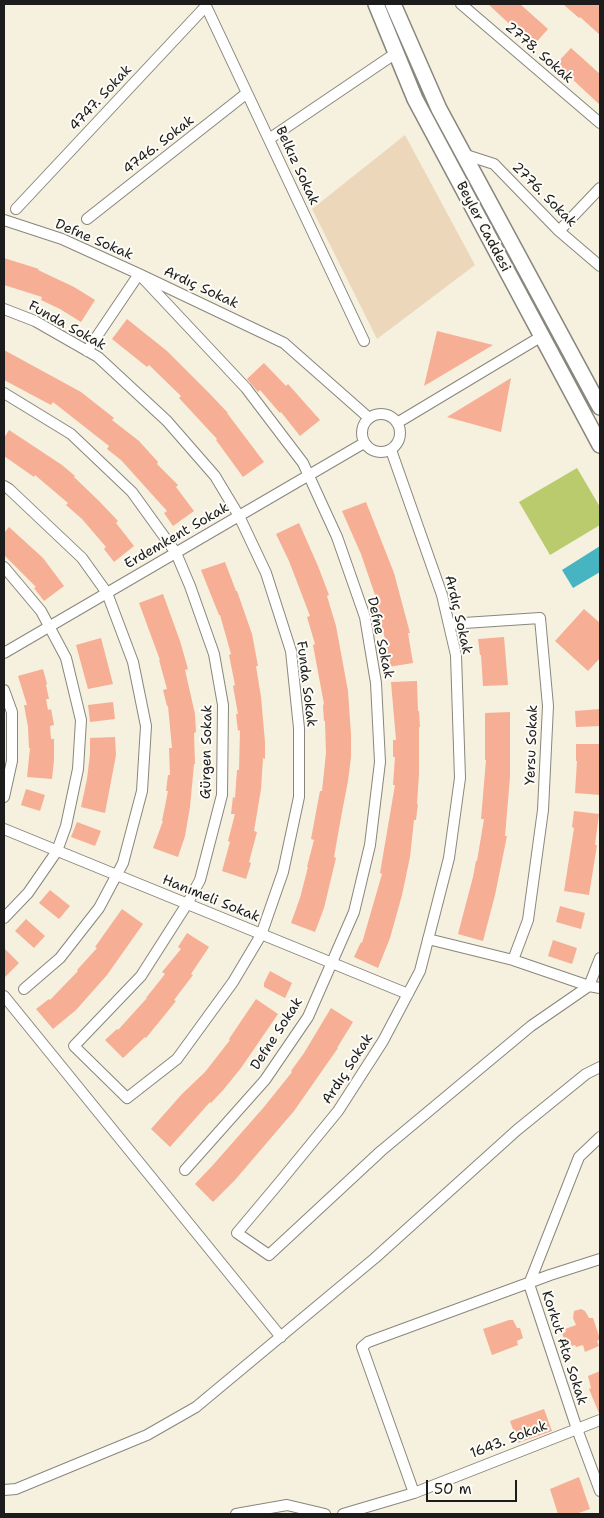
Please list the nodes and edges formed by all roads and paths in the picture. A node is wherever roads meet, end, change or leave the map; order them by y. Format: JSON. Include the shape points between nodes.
{"nodes":[{"id":1,"x":376,"y":4,"type":"edge"},
{"id":2,"x":393,"y":4,"type":"edge"},
{"id":3,"x":205,"y":5,"type":"edge"},
{"id":4,"x":465,"y":5,"type":"edge"},
{"id":5,"x":396,"y":52,"type":"junction"},
{"id":6,"x":247,"y":93,"type":"junction"},
{"id":7,"x":600,"y":123,"type":"edge"},
{"id":8,"x":269,"y":139,"type":"junction"},
{"id":9,"x":463,"y":154,"type":"junction"},
{"id":10,"x":600,"y":188,"type":"edge"},
{"id":11,"x":16,"y":209,"type":"dead end"},
{"id":12,"x":87,"y":219,"type":"dead end"},
{"id":13,"x":4,"y":220,"type":"edge"},
{"id":14,"x":559,"y":231,"type":"junction"},
{"id":15,"x":600,"y":266,"type":"edge"},
{"id":16,"x":139,"y":274,"type":"junction"},
{"id":17,"x":4,"y":309,"type":"edge"},
{"id":18,"x":556,"y":326,"type":"junction"},
{"id":19,"x":542,"y":336,"type":"junction"},
{"id":20,"x":364,"y":341,"type":"dead end"},
{"id":21,"x":87,"y":351,"type":"junction"},
{"id":22,"x":4,"y":393,"type":"edge"},
{"id":23,"x":600,"y":407,"type":"edge"},
{"id":24,"x":369,"y":418,"type":"junction"},
{"id":25,"x":397,"y":423,"type":"junction"},
{"id":26,"x":596,"y":429,"type":"edge"},
{"id":27,"x":364,"y":443,"type":"junction"},
{"id":28,"x":600,"y":445,"type":"edge"},
{"id":29,"x":391,"y":450,"type":"junction"},
{"id":30,"x":309,"y":475,"type":"junction"},
{"id":31,"x":4,"y":486,"type":"edge"},
{"id":32,"x":239,"y":516,"type":"junction"},
{"id":33,"x":176,"y":553,"type":"junction"},
{"id":34,"x":4,"y":567,"type":"edge"},
{"id":35,"x":107,"y":593,"type":"junction"},
{"id":36,"x":449,"y":624,"type":"junction"},
{"id":37,"x":49,"y":626,"type":"junction"},
{"id":38,"x":4,"y":653,"type":"edge"},
{"id":39,"x":4,"y":690,"type":"edge"},
{"id":40,"x":4,"y":797,"type":"edge"},
{"id":41,"x":4,"y":829,"type":"edge"},
{"id":42,"x":57,"y":851,"type":"junction"},
{"id":43,"x":116,"y":875,"type":"junction"},
{"id":44,"x":187,"y":904,"type":"junction"},
{"id":45,"x":4,"y":918,"type":"edge"},
{"id":46,"x":262,"y":935,"type":"junction"},
{"id":47,"x":428,"y":939,"type":"junction"},
{"id":48,"x":600,"y":958,"type":"edge"},
{"id":49,"x":513,"y":960,"type":"junction"},
{"id":50,"x":332,"y":963,"type":"junction"},
{"id":51,"x":589,"y":986,"type":"junction"},
{"id":52,"x":600,"y":988,"type":"edge"},
{"id":53,"x":24,"y":989,"type":"dead end"},
{"id":54,"x":408,"y":994,"type":"junction"},
{"id":55,"x":4,"y":996,"type":"edge"},
{"id":56,"x":600,"y":1067,"type":"edge"},
{"id":57,"x":127,"y":1098,"type":"joint"},
{"id":58,"x":600,"y":1137,"type":"edge"},
{"id":59,"x":185,"y":1170,"type":"dead end"},
{"id":60,"x":600,"y":1259,"type":"edge"},
{"id":61,"x":528,"y":1284,"type":"junction"},
{"id":62,"x":281,"y":1337,"type":"junction"},
{"id":63,"x":600,"y":1420,"type":"edge"},
{"id":64,"x":577,"y":1429,"type":"junction"},
{"id":65,"x":4,"y":1490,"type":"edge"},
{"id":66,"x":600,"y":1491,"type":"edge"},
{"id":67,"x":414,"y":1493,"type":"junction"},
{"id":68,"x":236,"y":1514,"type":"edge"},
{"id":69,"x":324,"y":1514,"type":"edge"},
{"id":70,"x":343,"y":1514,"type":"edge"}],
"edges":[{"from":1,"to":5,"type":"main road","name":"Beyler Caddesi"},
{"from":2,"to":9,"type":"main road","name":"Beyler Caddesi","via":[[439,109]]},
{"from":3,"to":6,"type":"street","name":"Belkız Sokak"},
{"from":3,"to":11,"type":"street","name":"4747. Sokak"},
{"from":4,"to":7,"type":"street","name":"2778. Sokak"},
{"from":5,"to":8,"type":"street"},
{"from":5,"to":19,"type":"main road","name":"Beyler Caddesi","via":[[415,99]]},
{"from":6,"to":8,"type":"street","name":"Belkız Sokak"},
{"from":6,"to":12,"type":"street","name":"4746. Sokak"},
{"from":8,"to":20,"type":"street","name":"Belkız Sokak"},
{"from":9,"to":14,"type":"street","name":"2776. Sokak","via":[[494,164]]},
{"from":9,"to":18,"type":"main road","name":"Beyler Caddesi"},
{"from":10,"to":14,"type":"street"},
{"from":13,"to":16,"type":"street","name":"Defne Sokak","via":[[62,239]]},
{"from":14,"to":15,"type":"street","name":"2776. Sokak"},
{"from":16,"to":21,"type":"street"},
{"from":16,"to":24,"type":"street","name":"Ardıç Sokak","via":[[284,343]]},
{"from":16,"to":30,"type":"street","name":"Defne Sokak","via":[[246,388]]},
{"from":17,"to":21,"type":"street","name":"Funda Sokak","via":[[35,321]]},
{"from":18,"to":19,"type":"main road"},
{"from":18,"to":23,"type":"main road","name":"Beyler Caddesi"},
{"from":19,"to":25,"type":"street"},
{"from":19,"to":26,"type":"main road","name":"Beyler Caddesi"},
{"from":21,"to":32,"type":"street","name":"Funda Sokak","via":[[98,357],[167,421],[215,476]]},
{"from":22,"to":33,"type":"street","name":"Gürgen Sokak","via":[[71,434],[132,492]]},
{"from":24,"to":25,"type":"street","via":[[381,414]]},
{"from":24,"to":27,"type":"street","via":[[362,427]]},
{"from":25,"to":29,"type":"street","via":[[400,434]]},
{"from":26,"to":28,"type":"main road","name":"Beyler Caddesi"},
{"from":27,"to":29,"type":"street","via":[[379,453]]},
{"from":27,"to":30,"type":"street","name":"Erdemkent Sokak"},
{"from":29,"to":36,"type":"street","name":"Ardıç Sokak","via":[[442,595]]},
{"from":30,"to":32,"type":"street","name":"Erdemkent Sokak"},
{"from":30,"to":50,"type":"street","name":"Defne Sokak","via":[[337,537],[365,617],[377,693],[380,762],[370,845],[354,912]]},
{"from":31,"to":35,"type":"street","via":[[82,558]]},
{"from":32,"to":33,"type":"street","name":"Erdemkent Sokak"},
{"from":32,"to":46,"type":"street","name":"Funda Sokak","via":[[266,573],[291,651],[299,728],[299,797],[283,872]]},
{"from":33,"to":35,"type":"street","name":"Erdemkent Sokak"},
{"from":33,"to":44,"type":"street","name":"Gürgen Sokak","via":[[214,654],[223,706],[222,795],[200,880]]},
{"from":34,"to":37,"type":"street","via":[[41,611]]},
{"from":35,"to":37,"type":"street","name":"Erdemkent Sokak"},
{"from":35,"to":43,"type":"street","via":[[133,662],[146,726],[142,791],[124,863]]},
{"from":36,"to":47,"type":"street","name":"Ardıç Sokak","via":[[456,655],[460,778],[449,858]]},
{"from":36,"to":49,"type":"street","name":"Yersu Sokak","via":[[540,618],[548,706],[543,810],[528,920]]},
{"from":37,"to":38,"type":"street","name":"Erdemkent Sokak"},
{"from":37,"to":42,"type":"street","via":[[66,658],[81,720],[78,769],[66,826]]},
{"from":39,"to":40,"type":"street","via":[[12,712],[12,761]]},
{"from":41,"to":42,"type":"street","name":"Hanımeli Sokak"},
{"from":42,"to":43,"type":"street","name":"Hanımeli Sokak"},
{"from":42,"to":45,"type":"street","via":[[28,893]]},
{"from":43,"to":44,"type":"street","name":"Hanımeli Sokak"},
{"from":43,"to":53,"type":"street","via":[[99,908],[60,958]]},
{"from":44,"to":46,"type":"street","name":"Hanımeli Sokak"},
{"from":44,"to":57,"type":"street","name":"Gürgen Sokak","via":[[140,976],[74,1046]]},
{"from":46,"to":50,"type":"street","name":"Hanımeli Sokak"},
{"from":46,"to":57,"type":"street","name":"Funda Sokak","via":[[233,982],[176,1059]]},
{"from":47,"to":49,"type":"street"},
{"from":47,"to":54,"type":"street","name":"Ardıç Sokak","via":[[420,971]]},
{"from":48,"to":51,"type":"street"},
{"from":49,"to":51,"type":"street"},
{"from":50,"to":54,"type":"street","name":"Hanımeli Sokak"},
{"from":50,"to":59,"type":"street","name":"Defne Sokak","via":[[308,1017],[265,1080]]},
{"from":51,"to":52,"type":"street"},
{"from":51,"to":54,"type":"street","name":"Ardıç Sokak","via":[[531,1026],[381,1151],[269,1255],[237,1233],[338,1111],[383,1041]]},
{"from":55,"to":62,"type":"street"},
{"from":56,"to":62,"type":"street","via":[[586,1074],[517,1130],[375,1258]]},
{"from":58,"to":61,"type":"street","name":"Korkut Ata Sokak","via":[[579,1157]]},
{"from":60,"to":61,"type":"street"},
{"from":61,"to":64,"type":"street","name":"Korkut Ata Sokak"},
{"from":61,"to":67,"type":"street","via":[[368,1342],[362,1347]]},
{"from":62,"to":65,"type":"street","via":[[178,1418],[138,1439],[16,1489]]},
{"from":63,"to":64,"type":"street","name":"1643. Sokak"},
{"from":64,"to":66,"type":"street","name":"Korkut Ata Sokak"},
{"from":64,"to":67,"type":"street","name":"1643. Sokak"},
{"from":67,"to":70,"type":"street","name":"1643. Sokak"},
{"from":68,"to":69,"type":"street","via":[[287,1504]]}]}
